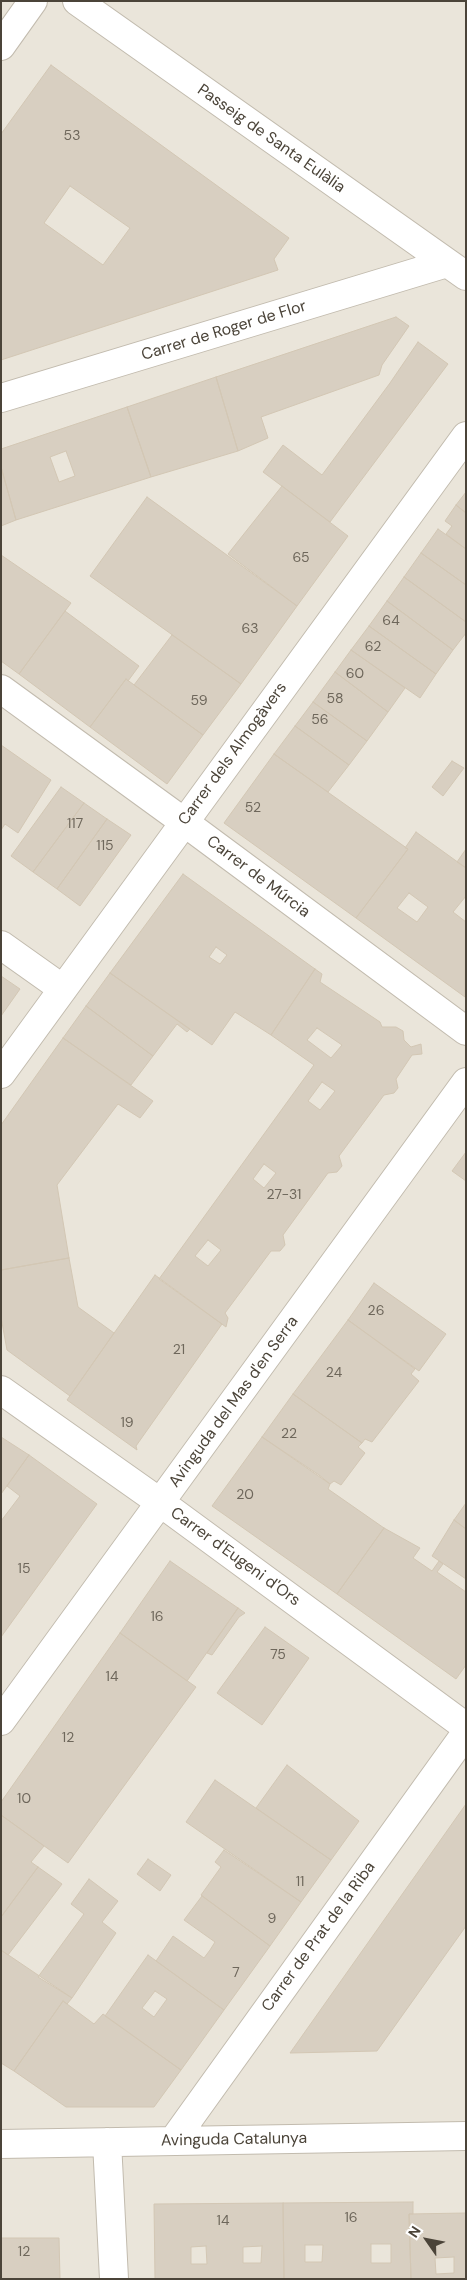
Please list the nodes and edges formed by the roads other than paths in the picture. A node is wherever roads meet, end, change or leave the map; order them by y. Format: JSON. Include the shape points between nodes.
{"nodes":[{"id":1,"x":33,"y":1,"type":"edge"},
{"id":2,"x":77,"y":1,"type":"edge"},
{"id":3,"x":1,"y":46,"type":"edge"},
{"id":4,"x":456,"y":270,"type":"edge"},
{"id":5,"x":1,"y":398,"type":"edge"},
{"id":6,"x":466,"y":436,"type":"edge"},
{"id":7,"x":1,"y":689,"type":"edge"},
{"id":8,"x":184,"y":822,"type":"junction"},
{"id":9,"x":1,"y":945,"type":"edge"},
{"id":10,"x":63,"y":989,"type":"junction"},
{"id":11,"x":466,"y":1031,"type":"edge"},
{"id":12,"x":1,"y":1074,"type":"edge"},
{"id":13,"x":466,"y":1082,"type":"edge"},
{"id":14,"x":1,"y":1390,"type":"edge"},
{"id":15,"x":161,"y":1503,"type":"junction"},
{"id":16,"x":1,"y":1721,"type":"edge"},
{"id":17,"x":466,"y":1727,"type":"edge"},
{"id":18,"x":466,"y":1733,"type":"edge"},
{"id":19,"x":466,"y":2136,"type":"edge"},
{"id":20,"x":173,"y":2141,"type":"junction"},
{"id":21,"x":108,"y":2142,"type":"junction"},
{"id":22,"x":1,"y":2144,"type":"edge"},
{"id":23,"x":114,"y":2279,"type":"edge"}],
"edges":[{"from":1,"to":3,"type":"street"},
{"from":2,"to":4,"type":"street","name":"Passeig de Santa Eulàlia"},
{"from":4,"to":5,"type":"street","name":"Carrer de Roger de Flor"},
{"from":6,"to":8,"type":"street","name":"Carrer dels Almogàvers"},
{"from":7,"to":8,"type":"street","name":"Carrer de Múrcia"},
{"from":8,"to":10,"type":"street","name":"Carrer dels Almogàvers"},
{"from":8,"to":11,"type":"street","name":"Carrer de Múrcia"},
{"from":9,"to":10,"type":"street"},
{"from":10,"to":12,"type":"street","name":"Carrer dels Almogàvers"},
{"from":13,"to":15,"type":"street","name":"Avinguda del Mas d'en Serra"},
{"from":14,"to":15,"type":"street","name":"Carrer d'Eugeni d'Ors"},
{"from":15,"to":16,"type":"street","name":"Avinguda del Mas d'en Serra"},
{"from":15,"to":17,"type":"street","name":"Carrer d'Eugeni d'Ors"},
{"from":18,"to":20,"type":"street","name":"Carrer de Prat de la Riba"},
{"from":19,"to":20,"type":"street","name":"Avinguda Catalunya"},
{"from":20,"to":21,"type":"street","name":"Avinguda Catalunya"},
{"from":21,"to":22,"type":"street","name":"Avinguda Catalunya"},
{"from":21,"to":23,"type":"street"}]}
